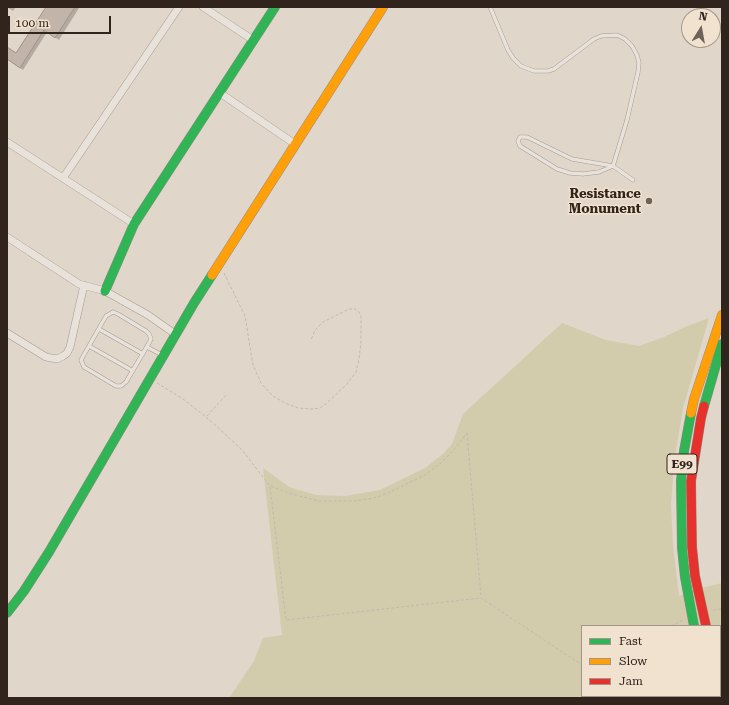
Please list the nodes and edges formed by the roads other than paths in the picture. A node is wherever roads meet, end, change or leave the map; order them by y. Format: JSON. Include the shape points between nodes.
{"nodes":[{"id":1,"x":179,"y":7,"type":"edge"},
{"id":2,"x":203,"y":7,"type":"edge"},
{"id":3,"x":275,"y":7,"type":"edge"},
{"id":4,"x":383,"y":7,"type":"edge"},
{"id":5,"x":490,"y":7,"type":"edge"},
{"id":6,"x":253,"y":40,"type":"junction"},
{"id":7,"x":220,"y":93,"type":"junction"},
{"id":8,"x":7,"y":142,"type":"edge"},
{"id":9,"x":295,"y":144,"type":"junction"},
{"id":10,"x":614,"y":166,"type":"junction"},
{"id":11,"x":63,"y":178,"type":"junction"},
{"id":12,"x":633,"y":180,"type":"dead end"},
{"id":13,"x":134,"y":224,"type":"junction"},
{"id":14,"x":7,"y":237,"type":"edge"},
{"id":15,"x":84,"y":285,"type":"junction"},
{"id":16,"x":105,"y":291,"type":"junction"},
{"id":17,"x":722,"y":315,"type":"edge"},
{"id":18,"x":99,"y":329,"type":"junction"},
{"id":19,"x":7,"y":333,"type":"edge"},
{"id":20,"x":175,"y":334,"type":"junction"},
{"id":21,"x":722,"y":344,"type":"edge"},
{"id":22,"x":88,"y":346,"type":"junction"},
{"id":23,"x":147,"y":347,"type":"junction"},
{"id":24,"x":143,"y":354,"type":"junction"},
{"id":25,"x":163,"y":356,"type":"junction"},
{"id":26,"x":133,"y":371,"type":"junction"},
{"id":27,"x":7,"y":613,"type":"edge"},
{"id":28,"x":694,"y":625,"type":"edge"},
{"id":29,"x":707,"y":625,"type":"edge"}],
"edges":[{"from":1,"to":11,"type":"street"},
{"from":2,"to":6,"type":"street"},
{"from":3,"to":6,"type":"main road"},
{"from":4,"to":9,"type":"main road"},
{"from":5,"to":10,"type":"lane","via":[[513,58],[521,66],[534,71],[554,69],[601,36],[617,35],[625,38],[632,46],[639,63],[638,72]]},
{"from":6,"to":7,"type":"main road"},
{"from":7,"to":9,"type":"street"},
{"from":7,"to":13,"type":"main road"},
{"from":8,"to":11,"type":"street"},
{"from":9,"to":20,"type":"main road"},
{"from":10,"to":10,"type":"lane","via":[[572,159],[527,137],[522,136],[518,139],[520,146],[557,169],[570,173],[599,172]]},
{"from":10,"to":12,"type":"lane"},
{"from":11,"to":13,"type":"street"},
{"from":13,"to":16,"type":"main road"},
{"from":14,"to":15,"type":"street"},
{"from":15,"to":16,"type":"street"},
{"from":15,"to":19,"type":"street","via":[[70,347],[63,356],[57,359],[46,357]]},
{"from":16,"to":20,"type":"street","via":[[148,315]]},
{"from":17,"to":28,"type":"main road","number":"E99","via":[[694,399],[681,475],[682,548]]},
{"from":18,"to":22,"type":"lane"},
{"from":18,"to":23,"type":"lane","via":[[108,314],[116,313],[148,332],[151,339]]},
{"from":18,"to":24,"type":"lane"},
{"from":20,"to":25,"type":"main road"},
{"from":21,"to":29,"type":"main road","number":"E99","via":[[701,418],[691,481],[695,576]]},
{"from":22,"to":26,"type":"lane"},
{"from":22,"to":26,"type":"lane","via":[[82,358],[83,365],[116,386],[125,384]]},
{"from":23,"to":24,"type":"lane"},
{"from":23,"to":25,"type":"lane"},
{"from":24,"to":26,"type":"lane"},
{"from":25,"to":27,"type":"main road","via":[[49,552]]}]}
